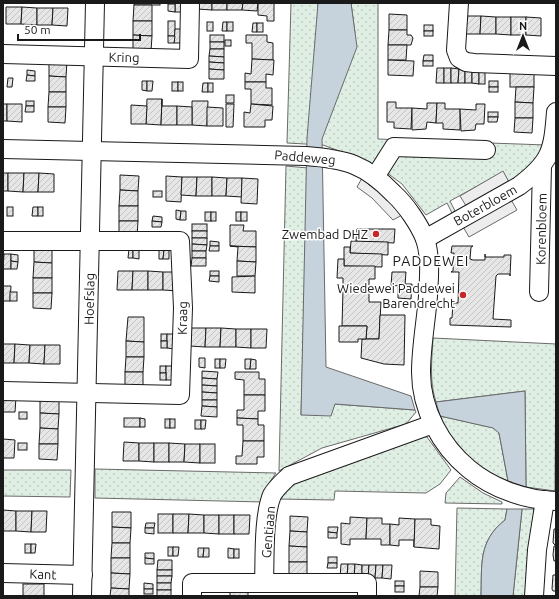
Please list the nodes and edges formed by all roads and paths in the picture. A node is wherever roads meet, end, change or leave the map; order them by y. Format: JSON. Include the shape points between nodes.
{"nodes":[{"id":1,"x":95,"y":3,"type":"edge"},
{"id":2,"x":190,"y":3,"type":"edge"},
{"id":3,"x":459,"y":3,"type":"edge"},
{"id":4,"x":3,"y":54,"type":"edge"},
{"id":5,"x":95,"y":57,"type":"junction"},
{"id":6,"x":556,"y":66,"type":"edge"},
{"id":7,"x":556,"y":112,"type":"edge"},
{"id":8,"x":3,"y":149,"type":"edge"},
{"id":9,"x":92,"y":150,"type":"junction"},
{"id":10,"x":486,"y":150,"type":"dead end"},
{"id":11,"x":542,"y":166,"type":"junction"},
{"id":12,"x":376,"y":177,"type":"junction"},
{"id":13,"x":425,"y":239,"type":"junction"},
{"id":14,"x":3,"y":241,"type":"edge"},
{"id":15,"x":90,"y":241,"type":"junction"},
{"id":16,"x":539,"y":292,"type":"dead end"},
{"id":17,"x":3,"y":391,"type":"edge"},
{"id":18,"x":86,"y":394,"type":"junction"},
{"id":19,"x":431,"y":418,"type":"junction"},
{"id":20,"x":551,"y":500,"type":"edge"},
{"id":21,"x":3,"y":573,"type":"edge"},
{"id":22,"x":82,"y":575,"type":"junction"},
{"id":23,"x":264,"y":583,"type":"junction"},
{"id":24,"x":82,"y":596,"type":"edge"},
{"id":25,"x":192,"y":596,"type":"edge"},
{"id":26,"x":367,"y":596,"type":"edge"},
{"id":27,"x":534,"y":596,"type":"edge"}],
"edges":[{"from":1,"to":5,"type":"street","name":"Hoefslag"},
{"from":2,"to":5,"type":"street","name":"Kring","via":[[189,59]]},
{"from":3,"to":6,"type":"street","via":[[456,50],[459,58],[474,63]]},
{"from":4,"to":5,"type":"street","name":"Kring"},
{"from":5,"to":9,"type":"street","name":"Hoefslag"},
{"from":7,"to":11,"type":"street","via":[[554,142]]},
{"from":8,"to":9,"type":"street","name":"Paddeweg"},
{"from":9,"to":12,"type":"street","name":"Paddeweg","via":[[329,158],[357,165]]},
{"from":9,"to":15,"type":"street","name":"Hoefslag"},
{"from":10,"to":12,"type":"street","via":[[394,148]]},
{"from":11,"to":13,"type":"street","name":"Boterbloem","via":[[519,186]]},
{"from":11,"to":16,"type":"street","name":"Korenbloem"},
{"from":12,"to":13,"type":"street","name":"Paddeweg","via":[[400,199]]},
{"from":13,"to":19,"type":"street","name":"Paddeweg","via":[[429,280],[421,373]]},
{"from":14,"to":15,"type":"street","name":"Kraag"},
{"from":15,"to":18,"type":"street","name":"Hoefslag"},
{"from":15,"to":18,"type":"street","name":"Kraag","via":[[180,241],[183,308],[180,395]]},
{"from":17,"to":18,"type":"street","name":"Kraag"},
{"from":18,"to":22,"type":"street","name":"Hoefslag"},
{"from":19,"to":20,"type":"street","name":"Paddeweg","via":[[445,445],[463,464],[493,485],[525,497]]},
{"from":19,"to":23,"type":"street","name":"Gentiaan","via":[[289,476],[273,494],[268,514]]},
{"from":20,"to":27,"type":"street","via":[[537,550]]},
{"from":21,"to":22,"type":"street","name":"Kant"},
{"from":22,"to":24,"type":"street","name":"Hoefslag"},
{"from":23,"to":25,"type":"street","via":[[192,583]]},
{"from":23,"to":26,"type":"street","via":[[367,583]]}]}
